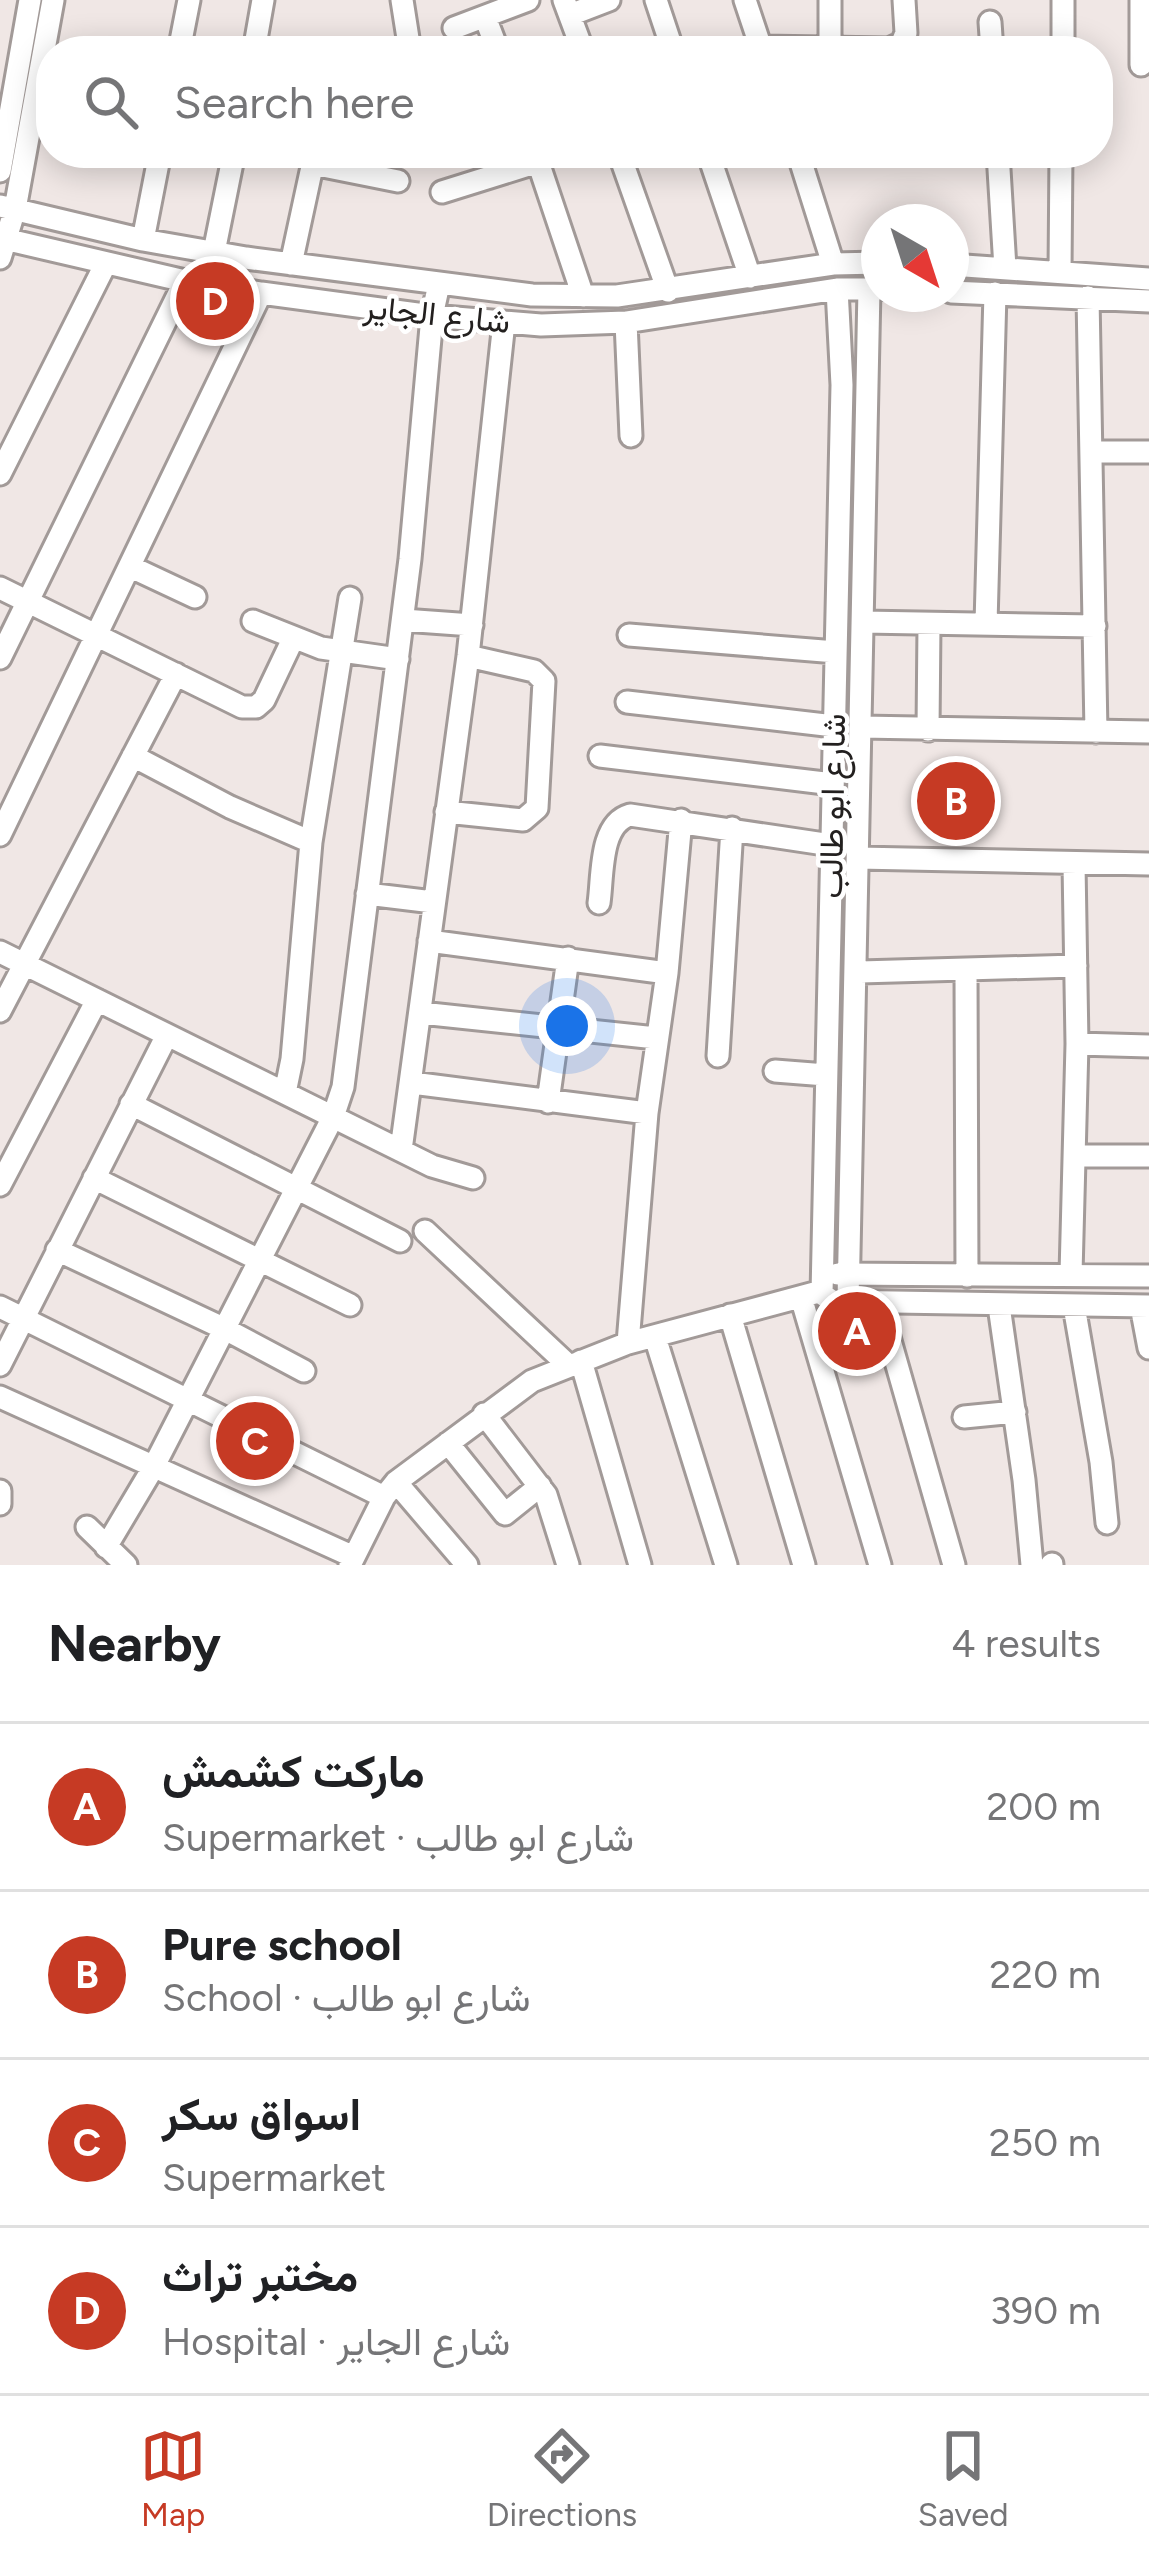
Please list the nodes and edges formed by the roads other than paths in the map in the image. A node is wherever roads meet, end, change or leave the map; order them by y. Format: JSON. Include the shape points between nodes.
{"nodes":[{"id":1,"x":30,"y":0,"type":"edge"},
{"id":2,"x":53,"y":0,"type":"edge"},
{"id":3,"x":189,"y":0,"type":"edge"},
{"id":4,"x":263,"y":0,"type":"edge"},
{"id":5,"x":402,"y":0,"type":"edge"},
{"id":6,"x":528,"y":0,"type":"edge"},
{"id":7,"x":609,"y":0,"type":"edge"},
{"id":8,"x":656,"y":0,"type":"edge"},
{"id":9,"x":745,"y":0,"type":"edge"},
{"id":10,"x":830,"y":0,"type":"edge"},
{"id":11,"x":904,"y":0,"type":"edge"},
{"id":12,"x":1063,"y":0,"type":"edge"},
{"id":13,"x":1141,"y":0,"type":"edge"},
{"id":14,"x":567,"y":7,"type":"edge"},
{"id":15,"x":485,"y":16,"type":"junction"},
{"id":16,"x":990,"y":22,"type":"dead end"},
{"id":17,"x":454,"y":28,"type":"dead end"},
{"id":18,"x":45,"y":36,"type":"edge"},
{"id":19,"x":182,"y":36,"type":"edge"},
{"id":20,"x":257,"y":36,"type":"edge"},
{"id":21,"x":408,"y":36,"type":"edge"},
{"id":22,"x":492,"y":36,"type":"edge"},
{"id":23,"x":578,"y":36,"type":"edge"},
{"id":24,"x":668,"y":36,"type":"edge"},
{"id":25,"x":757,"y":36,"type":"edge"},
{"id":26,"x":830,"y":36,"type":"edge"},
{"id":27,"x":905,"y":36,"type":"edge"},
{"id":28,"x":991,"y":36,"type":"edge"},
{"id":29,"x":1063,"y":36,"type":"edge"},
{"id":30,"x":11,"y":48,"type":"edge"},
{"id":31,"x":1144,"y":55,"type":"edge"},
{"id":32,"x":36,"y":78,"type":"edge"},
{"id":33,"x":157,"y":168,"type":"edge"},
{"id":34,"x":231,"y":168,"type":"edge"},
{"id":35,"x":312,"y":168,"type":"edge"},
{"id":36,"x":348,"y":168,"type":"edge"},
{"id":37,"x":508,"y":168,"type":"edge"},
{"id":38,"x":539,"y":168,"type":"edge"},
{"id":39,"x":624,"y":168,"type":"edge"},
{"id":40,"x":713,"y":168,"type":"edge"},
{"id":41,"x":803,"y":168,"type":"edge"},
{"id":42,"x":999,"y":168,"type":"edge"},
{"id":43,"x":1061,"y":168,"type":"edge"},
{"id":44,"x":0,"y":171,"type":"edge"},
{"id":45,"x":398,"y":181,"type":"dead end"},
{"id":46,"x":442,"y":192,"type":"dead end"},
{"id":47,"x":8,"y":207,"type":"edge"},
{"id":48,"x":143,"y":240,"type":"junction"},
{"id":49,"x":3,"y":245,"type":"edge"},
{"id":50,"x":214,"y":252,"type":"junction"},
{"id":51,"x":106,"y":263,"type":"junction"},
{"id":52,"x":861,"y":263,"type":"edge"},
{"id":53,"x":833,"y":264,"type":"junction"},
{"id":54,"x":292,"y":265,"type":"junction"},
{"id":55,"x":969,"y":266,"type":"edge"},
{"id":56,"x":1004,"y":268,"type":"junction"},
{"id":57,"x":1060,"y":272,"type":"junction"},
{"id":58,"x":750,"y":277,"type":"junction"},
{"id":59,"x":1149,"y":279,"type":"edge"},
{"id":60,"x":185,"y":280,"type":"junction"},
{"id":61,"x":439,"y":284,"type":"junction"},
{"id":62,"x":837,"y":289,"type":"junction"},
{"id":63,"x":861,"y":289,"type":"edge"},
{"id":64,"x":668,"y":291,"type":"junction"},
{"id":65,"x":969,"y":292,"type":"edge"},
{"id":66,"x":261,"y":293,"type":"junction"},
{"id":67,"x":995,"y":293,"type":"junction"},
{"id":68,"x":583,"y":296,"type":"junction"},
{"id":69,"x":1088,"y":297,"type":"junction"},
{"id":70,"x":1149,"y":302,"type":"edge"},
{"id":71,"x":873,"y":312,"type":"edge"},
{"id":72,"x":432,"y":316,"type":"junction"},
{"id":73,"x":504,"y":322,"type":"junction"},
{"id":74,"x":626,"y":322,"type":"junction"},
{"id":75,"x":869,"y":383,"type":"junction"},
{"id":76,"x":842,"y":385,"type":"junction"},
{"id":77,"x":631,"y":436,"type":"dead end"},
{"id":78,"x":1093,"y":452,"type":"junction"},
{"id":79,"x":1149,"y":452,"type":"edge"},
{"id":80,"x":0,"y":474,"type":"edge"},
{"id":81,"x":131,"y":567,"type":"junction"},
{"id":82,"x":0,"y":588,"type":"edge"},
{"id":83,"x":195,"y":597,"type":"dead end"},
{"id":84,"x":350,"y":598,"type":"dead end"},
{"id":85,"x":28,"y":601,"type":"junction"},
{"id":86,"x":403,"y":620,"type":"junction"},
{"id":87,"x":253,"y":622,"type":"dead end"},
{"id":88,"x":863,"y":622,"type":"junction"},
{"id":89,"x":929,"y":623,"type":"junction"},
{"id":90,"x":986,"y":624,"type":"junction"},
{"id":91,"x":472,"y":625,"type":"junction"},
{"id":92,"x":1095,"y":626,"type":"junction"},
{"id":93,"x":98,"y":635,"type":"junction"},
{"id":94,"x":629,"y":635,"type":"dead end"},
{"id":95,"x":293,"y":639,"type":"junction"},
{"id":96,"x":341,"y":651,"type":"junction"},
{"id":97,"x":836,"y":652,"type":"junction"},
{"id":98,"x":468,"y":656,"type":"junction"},
{"id":99,"x":0,"y":658,"type":"edge"},
{"id":100,"x":398,"y":659,"type":"junction"},
{"id":101,"x":176,"y":674,"type":"junction"},
{"id":102,"x":627,"y":702,"type":"dead end"},
{"id":103,"x":834,"y":726,"type":"junction"},
{"id":104,"x":861,"y":728,"type":"junction"},
{"id":105,"x":928,"y":730,"type":"junction"},
{"id":106,"x":1096,"y":732,"type":"junction"},
{"id":107,"x":1149,"y":732,"type":"edge"},
{"id":108,"x":133,"y":756,"type":"junction"},
{"id":109,"x":600,"y":756,"type":"dead end"},
{"id":110,"x":832,"y":784,"type":"junction"},
{"id":111,"x":446,"y":812,"type":"junction"},
{"id":112,"x":681,"y":820,"type":"junction"},
{"id":113,"x":732,"y":828,"type":"junction"},
{"id":114,"x":0,"y":835,"type":"edge"},
{"id":115,"x":310,"y":842,"type":"junction"},
{"id":116,"x":831,"y":845,"type":"junction"},
{"id":117,"x":858,"y":858,"type":"junction"},
{"id":118,"x":1074,"y":864,"type":"junction"},
{"id":119,"x":1149,"y":864,"type":"edge"},
{"id":120,"x":367,"y":894,"type":"junction"},
{"id":121,"x":433,"y":902,"type":"junction"},
{"id":122,"x":599,"y":903,"type":"dead end"},
{"id":123,"x":429,"y":941,"type":"junction"},
{"id":124,"x":0,"y":952,"type":"edge"},
{"id":125,"x":568,"y":958,"type":"junction"},
{"id":126,"x":23,"y":964,"type":"junction"},
{"id":127,"x":1076,"y":966,"type":"junction"},
{"id":128,"x":966,"y":971,"type":"junction"},
{"id":129,"x":860,"y":972,"type":"dead end"},
{"id":130,"x":668,"y":973,"type":"junction"},
{"id":131,"x":97,"y":1000,"type":"junction"},
{"id":132,"x":0,"y":1011,"type":"edge"},
{"id":133,"x":421,"y":1013,"type":"junction"},
{"id":134,"x":558,"y":1028,"type":"junction"},
{"id":135,"x":166,"y":1035,"type":"junction"},
{"id":136,"x":656,"y":1038,"type":"junction"},
{"id":137,"x":1078,"y":1044,"type":"junction"},
{"id":138,"x":1149,"y":1046,"type":"edge"},
{"id":139,"x":718,"y":1056,"type":"dead end"},
{"id":140,"x":775,"y":1071,"type":"dead end"},
{"id":141,"x":826,"y":1075,"type":"junction"},
{"id":142,"x":412,"y":1082,"type":"junction"},
{"id":143,"x":285,"y":1093,"type":"junction"},
{"id":144,"x":548,"y":1102,"type":"junction"},
{"id":145,"x":131,"y":1105,"type":"junction"},
{"id":146,"x":647,"y":1113,"type":"junction"},
{"id":147,"x":333,"y":1117,"type":"junction"},
{"id":148,"x":825,"y":1133,"type":"junction"},
{"id":149,"x":852,"y":1133,"type":"junction"},
{"id":150,"x":400,"y":1150,"type":"junction"},
{"id":151,"x":1076,"y":1156,"type":"junction"},
{"id":152,"x":1149,"y":1156,"type":"edge"},
{"id":153,"x":94,"y":1178,"type":"junction"},
{"id":154,"x":473,"y":1178,"type":"dead end"},
{"id":155,"x":0,"y":1185,"type":"edge"},
{"id":156,"x":296,"y":1188,"type":"junction"},
{"id":157,"x":425,"y":1231,"type":"dead end"},
{"id":158,"x":400,"y":1241,"type":"dead end"},
{"id":159,"x":57,"y":1250,"type":"junction"},
{"id":160,"x":260,"y":1259,"type":"junction"},
{"id":161,"x":848,"y":1274,"type":"junction"},
{"id":162,"x":1071,"y":1274,"type":"junction"},
{"id":163,"x":967,"y":1276,"type":"junction"},
{"id":164,"x":1149,"y":1276,"type":"edge"},
{"id":165,"x":815,"y":1287,"type":"junction"},
{"id":166,"x":848,"y":1301,"type":"junction"},
{"id":167,"x":878,"y":1302,"type":"junction"},
{"id":168,"x":350,"y":1305,"type":"dead end"},
{"id":169,"x":0,"y":1306,"type":"edge"},
{"id":170,"x":999,"y":1306,"type":"junction"},
{"id":171,"x":1074,"y":1306,"type":"junction"},
{"id":172,"x":1145,"y":1306,"type":"edge"},
{"id":173,"x":730,"y":1315,"type":"junction"},
{"id":174,"x":22,"y":1318,"type":"junction"},
{"id":175,"x":224,"y":1329,"type":"junction"},
{"id":176,"x":656,"y":1337,"type":"junction"},
{"id":177,"x":628,"y":1343,"type":"junction"},
{"id":178,"x":1149,"y":1348,"type":"edge"},
{"id":179,"x":574,"y":1363,"type":"junction"},
{"id":180,"x":0,"y":1365,"type":"edge"},
{"id":181,"x":304,"y":1371,"type":"dead end"},
{"id":182,"x":0,"y":1397,"type":"edge"},
{"id":183,"x":188,"y":1402,"type":"junction"},
{"id":184,"x":1015,"y":1412,"type":"junction"},
{"id":185,"x":484,"y":1414,"type":"junction"},
{"id":186,"x":964,"y":1417,"type":"dead end"},
{"id":187,"x":448,"y":1443,"type":"junction"},
{"id":188,"x":153,"y":1468,"type":"junction"},
{"id":189,"x":539,"y":1486,"type":"junction"},
{"id":190,"x":390,"y":1489,"type":"junction"},
{"id":191,"x":0,"y":1491,"type":"edge"},
{"id":192,"x":0,"y":1504,"type":"edge"},
{"id":193,"x":1107,"y":1522,"type":"dead end"},
{"id":194,"x":87,"y":1527,"type":"dead end"},
{"id":195,"x":106,"y":1547,"type":"junction"},
{"id":196,"x":352,"y":1561,"type":"edge"},
{"id":197,"x":127,"y":1565,"type":"edge"},
{"id":198,"x":467,"y":1565,"type":"edge"},
{"id":199,"x":568,"y":1565,"type":"edge"},
{"id":200,"x":640,"y":1565,"type":"edge"},
{"id":201,"x":726,"y":1565,"type":"edge"},
{"id":202,"x":804,"y":1565,"type":"edge"},
{"id":203,"x":880,"y":1565,"type":"edge"},
{"id":204,"x":953,"y":1565,"type":"edge"},
{"id":205,"x":1032,"y":1565,"type":"edge"}],
"edges":[{"from":1,"to":30,"type":"street"},
{"from":2,"to":18,"type":"street"},
{"from":3,"to":19,"type":"street"},
{"from":4,"to":20,"type":"street"},
{"from":5,"to":21,"type":"street"},
{"from":6,"to":15,"type":"street"},
{"from":7,"to":14,"type":"street"},
{"from":8,"to":24,"type":"street"},
{"from":9,"to":25,"type":"street"},
{"from":10,"to":26,"type":"street"},
{"from":11,"to":27,"type":"street"},
{"from":12,"to":29,"type":"street"},
{"from":13,"to":31,"type":"street"},
{"from":14,"to":23,"type":"street"},
{"from":15,"to":17,"type":"street"},
{"from":15,"to":22,"type":"street"},
{"from":16,"to":28,"type":"street"},
{"from":30,"to":44,"type":"street"},
{"from":32,"to":47,"type":"street"},
{"from":33,"to":48,"type":"street"},
{"from":34,"to":50,"type":"street"},
{"from":35,"to":54,"type":"street"},
{"from":36,"to":45,"type":"street"},
{"from":37,"to":46,"type":"street"},
{"from":38,"to":68,"type":"street"},
{"from":39,"to":64,"type":"street"},
{"from":40,"to":58,"type":"street"},
{"from":41,"to":53,"type":"street"},
{"from":42,"to":56,"type":"street"},
{"from":43,"to":57,"type":"street"},
{"from":47,"to":48,"type":"street","name":"شارع الجاير"},
{"from":47,"to":49,"type":"street"},
{"from":48,"to":50,"type":"street","name":"شارع الجاير"},
{"from":49,"to":51,"type":"street","name":"شارع الجاير"},
{"from":50,"to":54,"type":"street","name":"شارع الجاير"},
{"from":51,"to":60,"type":"street","name":"شارع الجاير"},
{"from":51,"to":80,"type":"street"},
{"from":52,"to":53,"type":"street","name":"شارع الجاير"},
{"from":53,"to":58,"type":"street","name":"شارع الجاير"},
{"from":54,"to":61,"type":"street","name":"شارع الجاير"},
{"from":55,"to":56,"type":"street"},
{"from":56,"to":57,"type":"street"},
{"from":57,"to":59,"type":"street"},
{"from":58,"to":64,"type":"street","name":"شارع الجاير"},
{"from":60,"to":66,"type":"street","name":"شارع الجاير"},
{"from":60,"to":85,"type":"street"},
{"from":61,"to":68,"type":"street","name":"شارع الجاير"},
{"from":61,"to":72,"type":"street"},
{"from":62,"to":63,"type":"street","name":"شارع الجاير"},
{"from":62,"to":74,"type":"street","name":"شارع الجاير"},
{"from":62,"to":76,"type":"street","name":"شارع ابو طالب"},
{"from":64,"to":68,"type":"street","name":"شارع الجاير"},
{"from":65,"to":67,"type":"street"},
{"from":66,"to":72,"type":"street","name":"شارع الجاير"},
{"from":66,"to":81,"type":"street"},
{"from":67,"to":69,"type":"street"},
{"from":67,"to":90,"type":"street"},
{"from":69,"to":70,"type":"street"},
{"from":69,"to":78,"type":"street"},
{"from":71,"to":75,"type":"street","name":"شارع ابو طالب"},
{"from":72,"to":73,"type":"street","name":"شارع الجاير"},
{"from":72,"to":86,"type":"street"},
{"from":73,"to":74,"type":"street","name":"شارع الجاير"},
{"from":73,"to":91,"type":"street"},
{"from":74,"to":77,"type":"street"},
{"from":75,"to":76,"type":"street"},
{"from":75,"to":88,"type":"street","name":"شارع ابو طالب"},
{"from":76,"to":97,"type":"street","name":"شارع ابو طالب"},
{"from":78,"to":79,"type":"street"},
{"from":78,"to":92,"type":"street"},
{"from":81,"to":83,"type":"street"},
{"from":81,"to":93,"type":"street"},
{"from":82,"to":85,"type":"street"},
{"from":84,"to":96,"type":"street"},
{"from":85,"to":93,"type":"street"},
{"from":85,"to":99,"type":"street"},
{"from":86,"to":91,"type":"street"},
{"from":86,"to":100,"type":"street"},
{"from":87,"to":95,"type":"street"},
{"from":88,"to":89,"type":"street"},
{"from":88,"to":104,"type":"street","name":"شارع ابو طالب"},
{"from":89,"to":90,"type":"street"},
{"from":89,"to":105,"type":"street"},
{"from":90,"to":92,"type":"street"},
{"from":91,"to":98,"type":"street"},
{"from":92,"to":106,"type":"street"},
{"from":93,"to":101,"type":"street"},
{"from":93,"to":114,"type":"street"},
{"from":94,"to":97,"type":"street"},
{"from":95,"to":96,"type":"street"},
{"from":95,"to":101,"type":"street","via":[[256,707]]},
{"from":96,"to":100,"type":"street"},
{"from":96,"to":115,"type":"street"},
{"from":97,"to":103,"type":"street","name":"شارع ابو طالب"},
{"from":98,"to":111,"type":"street"},
{"from":98,"to":111,"type":"street","via":[[541,675],[537,808],[523,820]]},
{"from":100,"to":120,"type":"street"},
{"from":101,"to":108,"type":"street"},
{"from":102,"to":103,"type":"street"},
{"from":103,"to":110,"type":"street","name":"شارع ابو طالب"},
{"from":104,"to":105,"type":"street"},
{"from":104,"to":117,"type":"street","name":"شارع ابو طالب"},
{"from":105,"to":106,"type":"street"},
{"from":106,"to":107,"type":"street"},
{"from":108,"to":115,"type":"street"},
{"from":108,"to":126,"type":"street"},
{"from":109,"to":110,"type":"street"},
{"from":110,"to":116,"type":"street","name":"شارع ابو طالب"},
{"from":111,"to":121,"type":"street"},
{"from":112,"to":113,"type":"street"},
{"from":112,"to":122,"type":"street","via":[[619,818],[610,829]]},
{"from":112,"to":130,"type":"street"},
{"from":113,"to":116,"type":"street"},
{"from":113,"to":139,"type":"street"},
{"from":115,"to":143,"type":"street"},
{"from":116,"to":141,"type":"street","name":"شارع ابو طالب"},
{"from":117,"to":118,"type":"street"},
{"from":117,"to":149,"type":"street","name":"شارع ابو طالب"},
{"from":118,"to":119,"type":"street"},
{"from":118,"to":127,"type":"street"},
{"from":120,"to":121,"type":"street"},
{"from":120,"to":147,"type":"street"},
{"from":121,"to":123,"type":"street"},
{"from":123,"to":125,"type":"street"},
{"from":123,"to":133,"type":"street"},
{"from":124,"to":126,"type":"street"},
{"from":125,"to":130,"type":"street"},
{"from":125,"to":134,"type":"street"},
{"from":126,"to":131,"type":"street"},
{"from":126,"to":132,"type":"street"},
{"from":127,"to":128,"type":"street"},
{"from":127,"to":137,"type":"street"},
{"from":128,"to":129,"type":"street"},
{"from":128,"to":163,"type":"street"},
{"from":130,"to":136,"type":"street"},
{"from":131,"to":135,"type":"street"},
{"from":131,"to":155,"type":"street"},
{"from":133,"to":134,"type":"street"},
{"from":133,"to":142,"type":"street"},
{"from":134,"to":136,"type":"street"},
{"from":134,"to":144,"type":"street"},
{"from":135,"to":143,"type":"street"},
{"from":135,"to":145,"type":"street"},
{"from":136,"to":146,"type":"street"},
{"from":137,"to":138,"type":"street"},
{"from":137,"to":151,"type":"street"},
{"from":140,"to":141,"type":"street"},
{"from":141,"to":148,"type":"street","name":"شارع ابو طالب"},
{"from":142,"to":144,"type":"street"},
{"from":142,"to":150,"type":"street"},
{"from":143,"to":147,"type":"street"},
{"from":144,"to":146,"type":"street"},
{"from":145,"to":153,"type":"street"},
{"from":145,"to":156,"type":"street"},
{"from":146,"to":177,"type":"street"},
{"from":147,"to":150,"type":"street"},
{"from":147,"to":156,"type":"street"},
{"from":148,"to":149,"type":"street"},
{"from":148,"to":165,"type":"street","name":"شارع ابو طالب"},
{"from":149,"to":161,"type":"street","name":"شارع ابو طالب"},
{"from":150,"to":154,"type":"street"},
{"from":151,"to":152,"type":"street"},
{"from":151,"to":162,"type":"street"},
{"from":153,"to":159,"type":"street"},
{"from":153,"to":160,"type":"street"},
{"from":156,"to":158,"type":"street"},
{"from":156,"to":160,"type":"street"},
{"from":157,"to":179,"type":"street"},
{"from":159,"to":174,"type":"street"},
{"from":159,"to":175,"type":"street"},
{"from":160,"to":168,"type":"street"},
{"from":160,"to":175,"type":"street"},
{"from":161,"to":163,"type":"street"},
{"from":161,"to":165,"type":"street"},
{"from":161,"to":166,"type":"street","name":"شارع ابو طالب"},
{"from":162,"to":163,"type":"street"},
{"from":162,"to":164,"type":"street"},
{"from":165,"to":166,"type":"street","via":[[826,1300]]},
{"from":165,"to":173,"type":"street"},
{"from":165,"to":203,"type":"street","name":"شارع ابو طالب"},
{"from":166,"to":167,"type":"street"},
{"from":167,"to":170,"type":"street"},
{"from":167,"to":204,"type":"street"},
{"from":169,"to":174,"type":"street"},
{"from":170,"to":171,"type":"street"},
{"from":170,"to":184,"type":"street"},
{"from":171,"to":172,"type":"street"},
{"from":171,"to":193,"type":"street"},
{"from":172,"to":178,"type":"street"},
{"from":173,"to":176,"type":"street"},
{"from":173,"to":202,"type":"street"},
{"from":174,"to":180,"type":"street"},
{"from":174,"to":183,"type":"street"},
{"from":175,"to":181,"type":"street"},
{"from":175,"to":183,"type":"street"},
{"from":176,"to":177,"type":"street"},
{"from":176,"to":201,"type":"street"},
{"from":177,"to":179,"type":"street"},
{"from":179,"to":185,"type":"street"},
{"from":179,"to":200,"type":"street"},
{"from":182,"to":188,"type":"street"},
{"from":183,"to":188,"type":"street"},
{"from":183,"to":190,"type":"street"},
{"from":184,"to":186,"type":"street"},
{"from":184,"to":205,"type":"street"},
{"from":185,"to":187,"type":"street"},
{"from":185,"to":189,"type":"street"},
{"from":187,"to":189,"type":"street","via":[[505,1514]]},
{"from":187,"to":190,"type":"street"},
{"from":188,"to":195,"type":"street"},
{"from":188,"to":196,"type":"street"},
{"from":189,"to":199,"type":"street"},
{"from":190,"to":196,"type":"street"},
{"from":190,"to":198,"type":"street"},
{"from":191,"to":192,"type":"street"},
{"from":194,"to":195,"type":"street"},
{"from":195,"to":197,"type":"street"}]}
